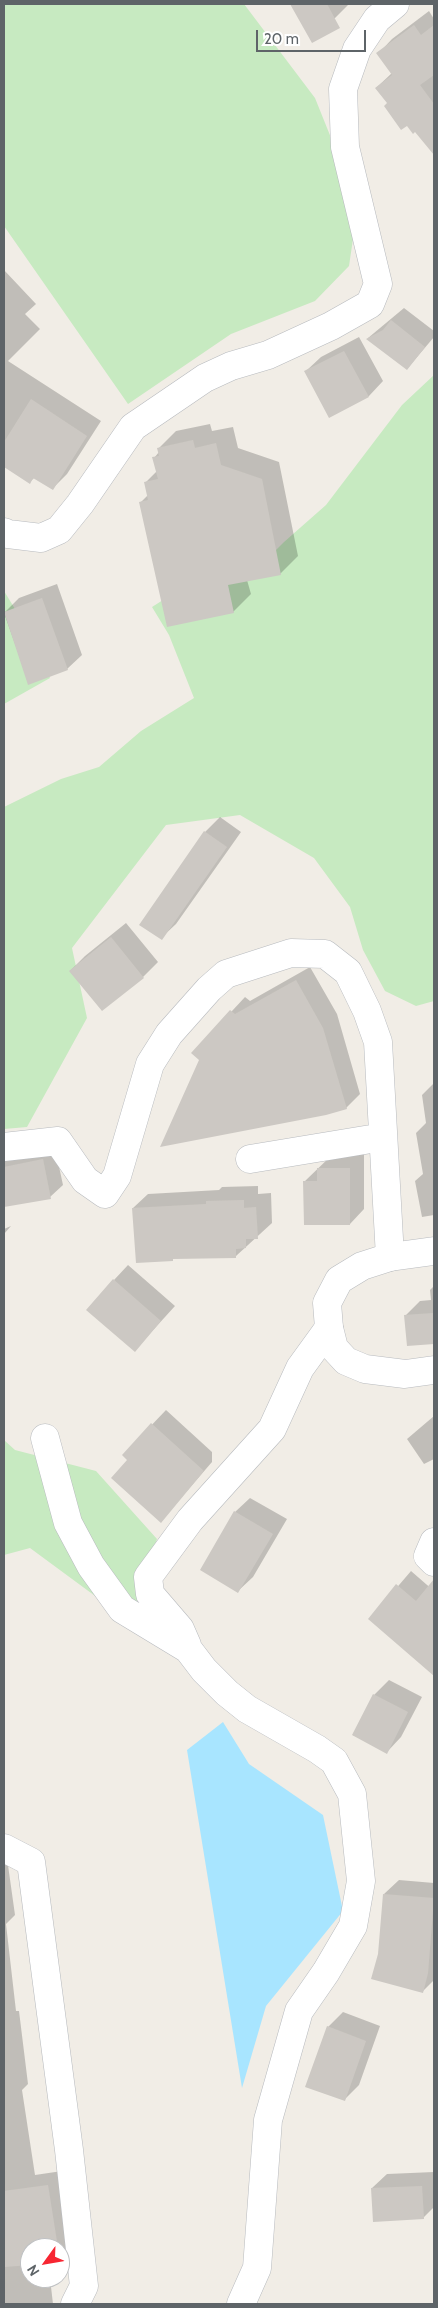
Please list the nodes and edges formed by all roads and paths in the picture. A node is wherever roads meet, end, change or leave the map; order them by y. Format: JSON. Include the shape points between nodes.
{"nodes":[{"id":1,"x":395,"y":4,"type":"edge"},
{"id":2,"x":4,"y":532,"type":"edge"},
{"id":3,"x":383,"y":1137,"type":"junction"},
{"id":4,"x":4,"y":1147,"type":"edge"},
{"id":5,"x":250,"y":1159,"type":"dead end"},
{"id":6,"x":434,"y":1251,"type":"edge"},
{"id":7,"x":390,"y":1257,"type":"junction"},
{"id":8,"x":329,"y":1328,"type":"junction"},
{"id":9,"x":434,"y":1370,"type":"edge"},
{"id":10,"x":45,"y":1438,"type":"dead end"},
{"id":11,"x":434,"y":1542,"type":"edge"},
{"id":12,"x":434,"y":1562,"type":"edge"},
{"id":13,"x":188,"y":1649,"type":"junction"},
{"id":14,"x":4,"y":1848,"type":"edge"},
{"id":15,"x":76,"y":2304,"type":"edge"},
{"id":16,"x":241,"y":2304,"type":"edge"}],
"edges":[{"from":1,"to":2,"type":"street","via":[[377,19],[357,49],[342,89],[345,147],[378,284],[370,304],[268,355],[205,378],[133,427],[59,530],[40,538]]},
{"from":3,"to":4,"type":"street","via":[[378,1042],[356,988],[348,972],[325,954],[291,953],[226,974],[169,1034],[150,1064],[117,1176],[105,1194],[85,1180],[58,1141]]},
{"from":3,"to":5,"type":"street"},
{"from":3,"to":7,"type":"street"},
{"from":6,"to":7,"type":"street"},
{"from":7,"to":8,"type":"street","via":[[362,1266],[339,1280],[327,1303]]},
{"from":8,"to":9,"type":"street","via":[[334,1348],[346,1361],[358,1366],[405,1374]]},
{"from":8,"to":13,"type":"street","via":[[300,1368],[272,1429],[190,1520],[148,1577],[150,1594],[180,1628]]},
{"from":10,"to":13,"type":"street","via":[[68,1523],[91,1566],[122,1609]]},
{"from":11,"to":12,"type":"street","via":[[428,1556]]},
{"from":13,"to":16,"type":"street","via":[[227,1693],[334,1761],[352,1794],[361,1881],[353,1926],[299,2011],[278,2084],[268,2120],[257,2268]]},
{"from":14,"to":15,"type":"street","via":[[31,1862],[84,2286]]}]}
